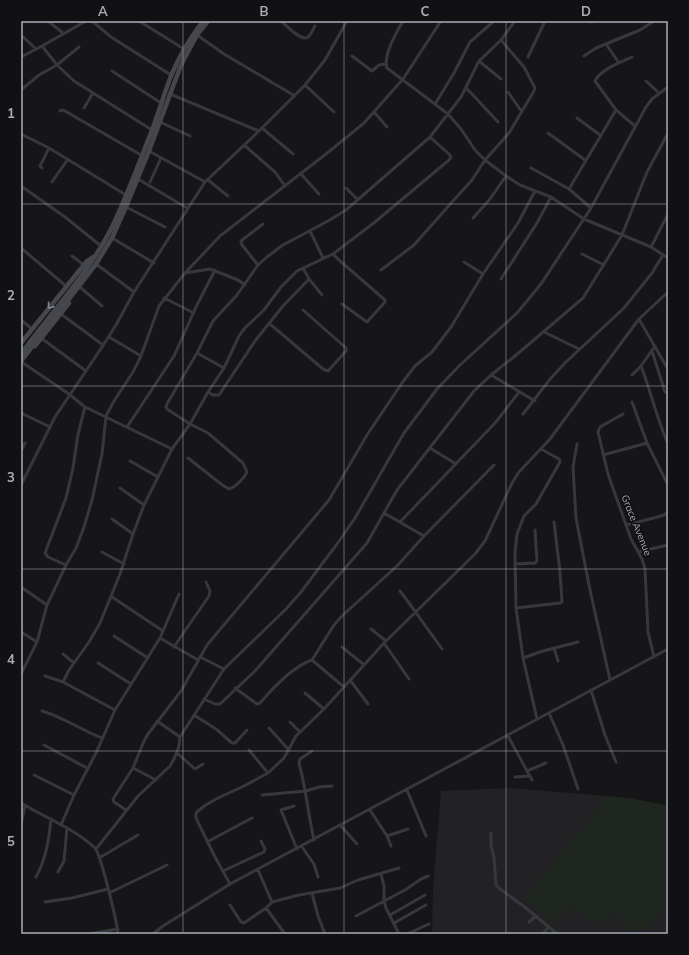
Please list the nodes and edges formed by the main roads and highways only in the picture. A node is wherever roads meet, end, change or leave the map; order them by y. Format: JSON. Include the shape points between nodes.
{"nodes":[{"id":1,"x":208,"y":21,"type":"edge"},
{"id":2,"x":201,"y":22,"type":"edge"},
{"id":3,"x":95,"y":265,"type":"junction"},
{"id":4,"x":86,"y":269,"type":"junction"},
{"id":5,"x":21,"y":343,"type":"edge"},
{"id":6,"x":21,"y":354,"type":"edge"},
{"id":7,"x":22,"y":363,"type":"edge"}],
"edges":[{"from":1,"to":3,"type":"main road","via":[[197,35],[181,65],[126,207],[112,238]]},
{"from":2,"to":4,"type":"main road","via":[[171,75],[152,130],[108,234]]},
{"from":3,"to":4,"type":"main road"},
{"from":3,"to":7,"type":"main road","via":[[93,272]]},
{"from":4,"to":5,"type":"main road","one_way":true,"via":[[66,286]]},
{"from":4,"to":6,"type":"main road"},
{"from":4,"to":7,"type":"main road"}]}
